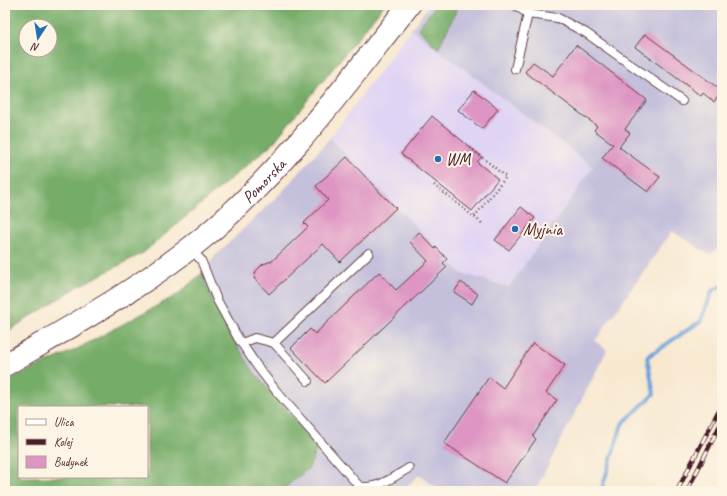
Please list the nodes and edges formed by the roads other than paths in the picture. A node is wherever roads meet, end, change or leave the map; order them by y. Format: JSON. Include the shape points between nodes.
{"nodes":[{"id":1,"x":409,"y":5,"type":"edge"},
{"id":2,"x":515,"y":5,"type":"edge"},
{"id":3,"x":528,"y":14,"type":"junction"},
{"id":4,"x":515,"y":69,"type":"dead end"},
{"id":5,"x":682,"y":100,"type":"dead end"},
{"id":6,"x":190,"y":248,"type":"junction"},
{"id":7,"x":369,"y":253,"type":"dead end"},
{"id":8,"x":242,"y":343,"type":"junction"},
{"id":9,"x":274,"y":343,"type":"junction"},
{"id":10,"x":5,"y":365,"type":"edge"},
{"id":11,"x":308,"y":381,"type":"dead end"},
{"id":12,"x":409,"y":468,"type":"dead end"}],
"edges":[{"from":1,"to":6,"type":"main road","name":"Pomorska","via":[[286,157],[242,202]]},
{"from":2,"to":3,"type":"lane"},
{"from":3,"to":4,"type":"lane"},
{"from":3,"to":5,"type":"lane","via":[[558,18],[580,29]]},
{"from":6,"to":8,"type":"lane","via":[[201,260],[217,300]]},
{"from":6,"to":10,"type":"main road","name":"Pomorska","via":[[124,295]]},
{"from":7,"to":9,"type":"lane"},
{"from":8,"to":9,"type":"lane","via":[[256,338]]},
{"from":8,"to":12,"type":"lane","via":[[277,392],[359,486],[376,486]]},
{"from":9,"to":11,"type":"lane"}]}
